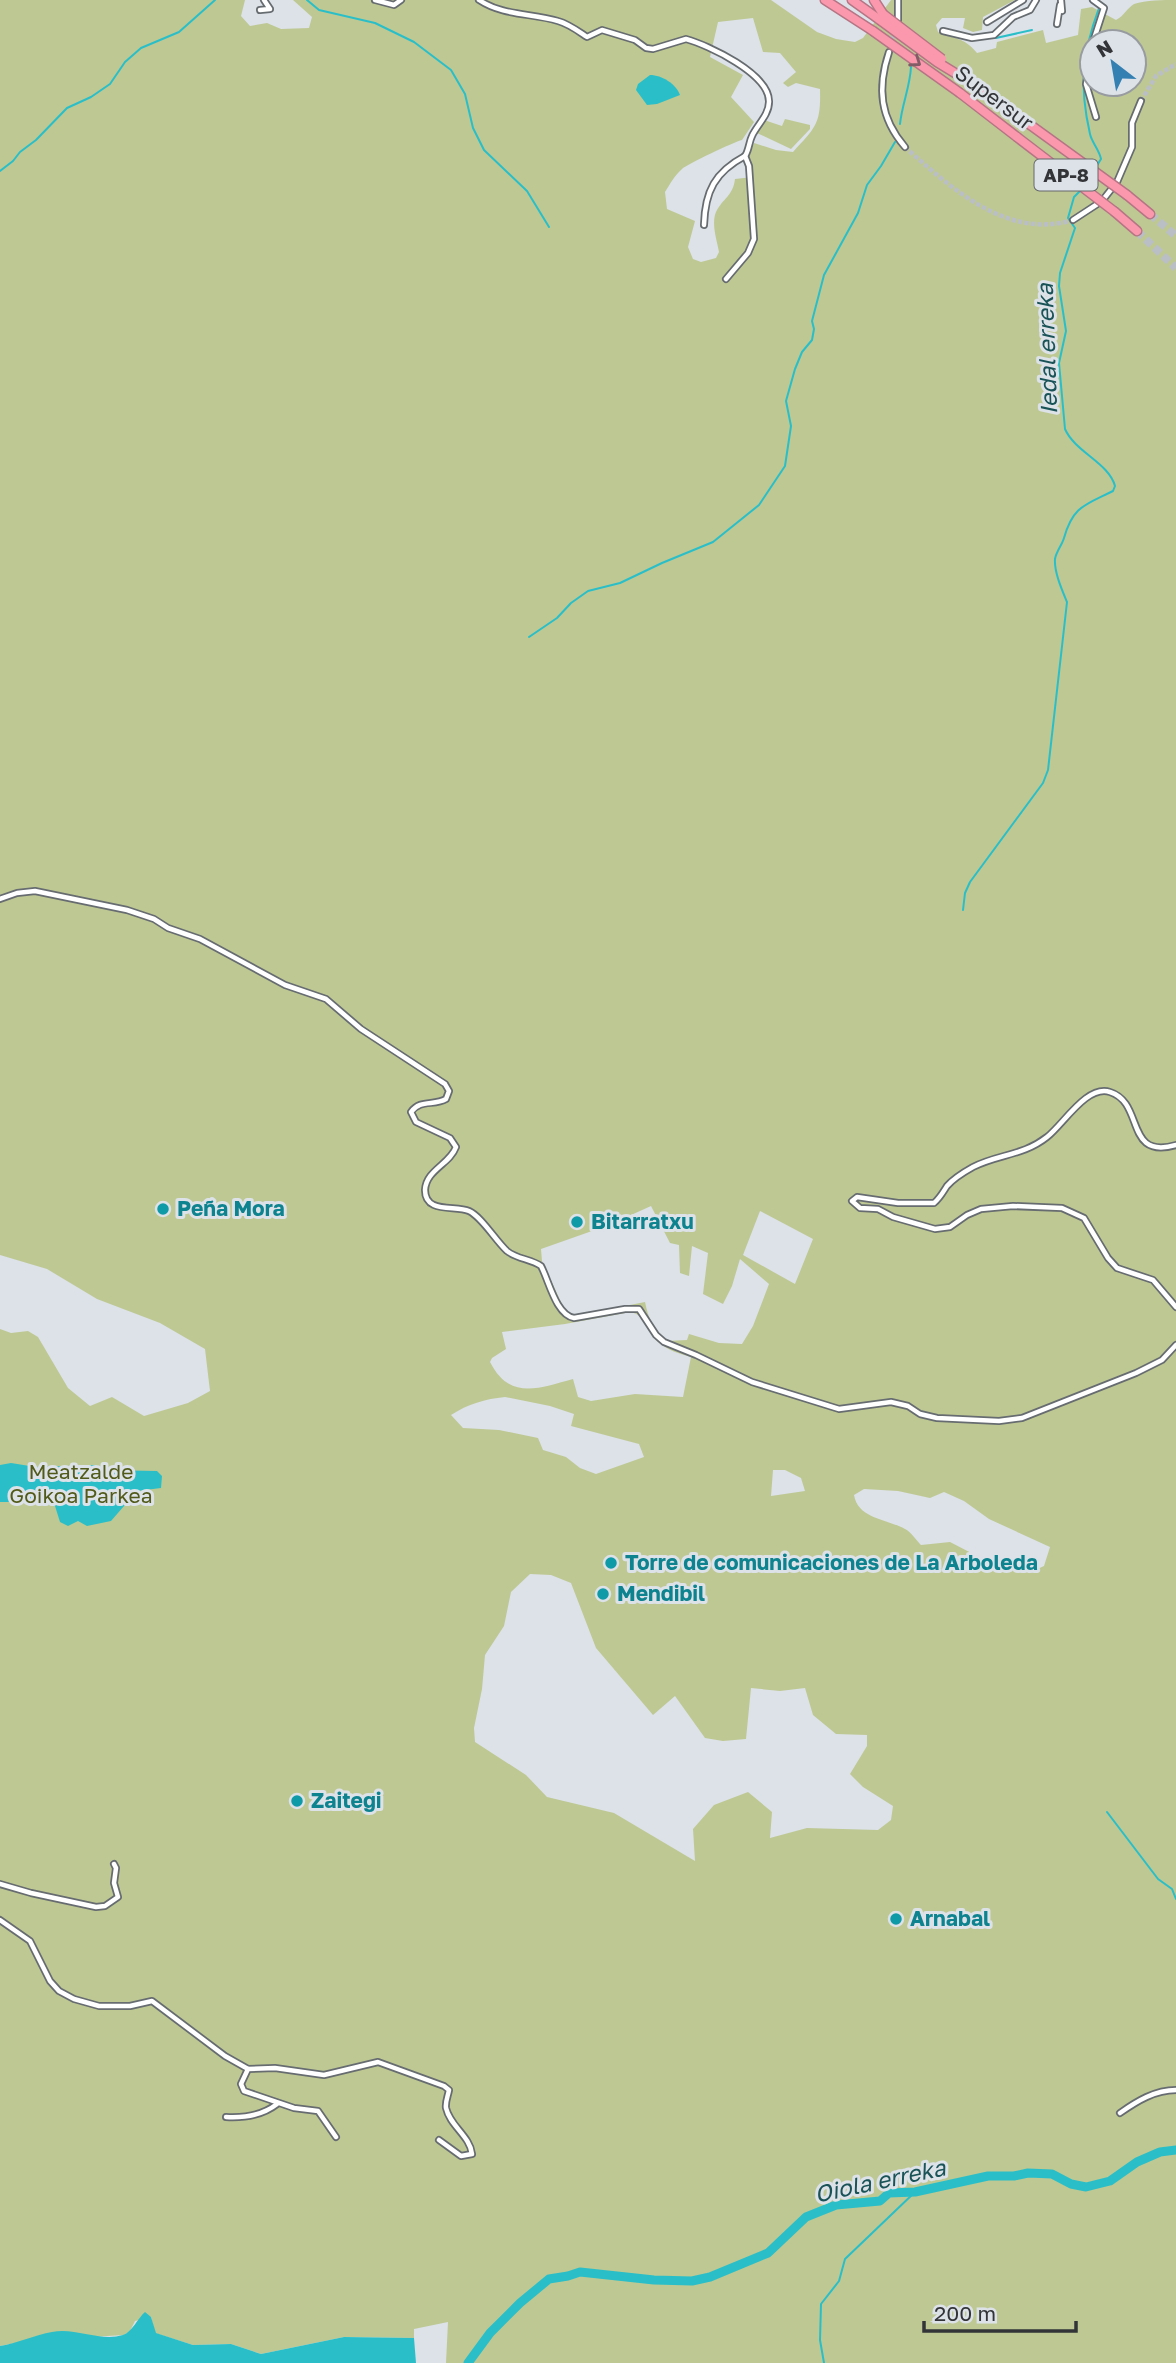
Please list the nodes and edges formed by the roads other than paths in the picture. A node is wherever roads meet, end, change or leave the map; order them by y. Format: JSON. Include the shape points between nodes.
{"nodes":[{"id":1,"x":264,"y":0,"type":"edge"},
{"id":2,"x":375,"y":0,"type":"edge"},
{"id":3,"x":401,"y":0,"type":"edge"},
{"id":4,"x":479,"y":0,"type":"edge"},
{"id":5,"x":825,"y":0,"type":"edge"},
{"id":6,"x":852,"y":0,"type":"edge"},
{"id":7,"x":874,"y":0,"type":"edge"},
{"id":8,"x":898,"y":0,"type":"edge"},
{"id":9,"x":1024,"y":0,"type":"edge"},
{"id":10,"x":1037,"y":0,"type":"edge"},
{"id":11,"x":1097,"y":2,"type":"edge"},
{"id":12,"x":1061,"y":5,"type":"edge"},
{"id":13,"x":260,"y":10,"type":"dead end"},
{"id":14,"x":881,"y":17,"type":"junction"},
{"id":15,"x":898,"y":20,"type":"tunnel mouth"},
{"id":16,"x":987,"y":22,"type":"dead end"},
{"id":17,"x":1057,"y":24,"type":"dead end"},
{"id":18,"x":1098,"y":28,"type":"edge"},
{"id":19,"x":943,"y":31,"type":"dead end"},
{"id":20,"x":890,"y":52,"type":"tunnel mouth"},
{"id":21,"x":1090,"y":98,"type":"edge"},
{"id":22,"x":1141,"y":101,"type":"tunnel mouth"},
{"id":23,"x":1096,"y":117,"type":"dead end"},
{"id":24,"x":905,"y":147,"type":"tunnel mouth"},
{"id":25,"x":746,"y":156,"type":"junction"},
{"id":26,"x":1150,"y":214,"type":"tunnel mouth"},
{"id":27,"x":1073,"y":220,"type":"tunnel mouth"},
{"id":28,"x":704,"y":225,"type":"dead end"},
{"id":29,"x":1137,"y":231,"type":"tunnel mouth"},
{"id":30,"x":726,"y":279,"type":"dead end"},
{"id":31,"x":0,"y":899,"type":"edge"},
{"id":32,"x":1176,"y":1144,"type":"edge"},
{"id":33,"x":1176,"y":1307,"type":"edge"},
{"id":34,"x":1176,"y":1345,"type":"edge"},
{"id":35,"x":114,"y":1864,"type":"dead end"},
{"id":36,"x":0,"y":1884,"type":"edge"},
{"id":37,"x":0,"y":1920,"type":"edge"},
{"id":38,"x":248,"y":2068,"type":"junction"},
{"id":39,"x":1176,"y":2090,"type":"edge"},
{"id":40,"x":278,"y":2103,"type":"junction"},
{"id":41,"x":1120,"y":2113,"type":"dead end"},
{"id":42,"x":226,"y":2117,"type":"dead end"},
{"id":43,"x":336,"y":2137,"type":"dead end"},
{"id":44,"x":439,"y":2140,"type":"dead end"}],
"edges":[{"from":1,"to":13,"type":"street","via":[[270,9]]},
{"from":2,"to":3,"type":"street","via":[[394,5]]},
{"from":4,"to":25,"type":"street","via":[[491,8],[568,24],[590,37],[598,31],[635,40],[646,48],[686,39],[739,63],[756,77],[769,103]]},
{"from":5,"to":29,"type":"highway","name":"Supersur","number":"AP-8","one_way":true,"bridge":true,"via":[[960,93]]},
{"from":6,"to":14,"type":"highway","number":"AP-8"},
{"from":7,"to":14,"type":"highway","number":"AP-8"},
{"from":8,"to":15,"type":"street"},
{"from":9,"to":16,"type":"street"},
{"from":10,"to":19,"type":"street","via":[[994,35],[971,38]]},
{"from":11,"to":18,"type":"street","via":[[1104,8]]},
{"from":12,"to":17,"type":"street"},
{"from":14,"to":26,"type":"highway","name":"Supersur","number":"AP-8","bridge":true},
{"from":20,"to":24,"type":"street","via":[[882,77],[882,105]]},
{"from":21,"to":23,"type":"street"},
{"from":22,"to":27,"type":"street","via":[[1132,123],[1132,147],[1117,182],[1102,201]]},
{"from":25,"to":28,"type":"street","via":[[731,163],[714,183],[707,195]]},
{"from":25,"to":30,"type":"street","via":[[754,239]]},
{"from":31,"to":34,"type":"street","via":[[35,891],[144,915],[285,985],[326,999],[361,1029],[447,1086],[445,1100],[421,1104],[411,1112],[416,1122],[450,1138],[456,1147],[429,1177],[427,1200],[438,1207],[473,1213],[505,1249],[541,1266],[567,1317],[639,1309],[656,1335],[672,1346],[752,1382],[839,1409],[891,1402],[937,1418],[1010,1420],[1043,1411],[1136,1373],[1162,1360]]},
{"from":32,"to":33,"type":"street","via":[[1156,1148],[1145,1141],[1122,1099],[1110,1091],[1098,1091],[1043,1141],[965,1171],[934,1203],[857,1197],[852,1202],[935,1229],[950,1227],[981,1209],[1062,1208],[1084,1218],[1117,1268],[1153,1280]]},
{"from":35,"to":36,"type":"street","via":[[118,1897],[104,1906],[75,1904]]},
{"from":37,"to":38,"type":"street","via":[[30,1941],[58,1991],[99,2006],[152,2001]]},
{"from":38,"to":40,"type":"street","via":[[242,2088]]},
{"from":38,"to":44,"type":"street","via":[[324,2075],[378,2062],[444,2086],[449,2091],[449,2114],[472,2154],[461,2156]]},
{"from":39,"to":41,"type":"street","via":[[1163,2090]]},
{"from":40,"to":42,"type":"street","via":[[242,2118]]},
{"from":40,"to":43,"type":"street","via":[[318,2111]]}]}
